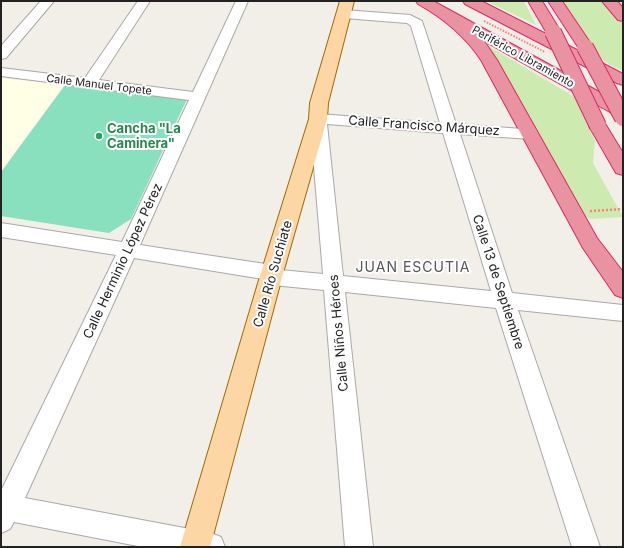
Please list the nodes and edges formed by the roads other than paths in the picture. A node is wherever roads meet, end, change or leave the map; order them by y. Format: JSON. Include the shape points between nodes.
{"nodes":[{"id":1,"x":48,"y":1,"type":"edge"},
{"id":2,"x":144,"y":1,"type":"edge"},
{"id":3,"x":242,"y":1,"type":"edge"},
{"id":4,"x":423,"y":1,"type":"edge"},
{"id":5,"x":470,"y":1,"type":"edge"},
{"id":6,"x":535,"y":1,"type":"edge"},
{"id":7,"x":555,"y":1,"type":"edge"},
{"id":8,"x":609,"y":1,"type":"edge"},
{"id":9,"x":345,"y":8,"type":"edge"},
{"id":10,"x":444,"y":13,"type":"junction"},
{"id":11,"x":623,"y":17,"type":"edge"},
{"id":12,"x":1,"y":55,"type":"edge"},
{"id":13,"x":1,"y":72,"type":"edge"},
{"id":14,"x":623,"y":80,"type":"edge"},
{"id":15,"x":89,"y":83,"type":"junction"},
{"id":16,"x":198,"y":97,"type":"junction"},
{"id":17,"x":623,"y":112,"type":"edge"},
{"id":18,"x":623,"y":118,"type":"edge"},
{"id":19,"x":318,"y":119,"type":"junction"},
{"id":20,"x":450,"y":128,"type":"junction"},
{"id":21,"x":530,"y":134,"type":"junction"},
{"id":22,"x":623,"y":169,"type":"edge"},
{"id":23,"x":1,"y":230,"type":"edge"},
{"id":24,"x":128,"y":250,"type":"junction"},
{"id":25,"x":600,"y":256,"type":"junction"},
{"id":26,"x":623,"y":268,"type":"edge"},
{"id":27,"x":272,"y":275,"type":"junction"},
{"id":28,"x":334,"y":283,"type":"junction"},
{"id":29,"x":623,"y":289,"type":"edge"},
{"id":30,"x":504,"y":301,"type":"junction"},
{"id":31,"x":623,"y":313,"type":"edge"},
{"id":32,"x":3,"y":511,"type":"edge"},
{"id":33,"x":201,"y":546,"type":"edge"},
{"id":34,"x":359,"y":547,"type":"edge"},
{"id":35,"x":586,"y":547,"type":"edge"}],
"edges":[{"from":1,"to":12,"type":"street"},
{"from":2,"to":15,"type":"street"},
{"from":3,"to":16,"type":"street","name":"Calle Herminio López Pérez"},
{"from":4,"to":10,"type":"highway","name":"Periférico Libramiento"},
{"from":5,"to":14,"type":"highway"},
{"from":6,"to":22,"type":"highway","bridge":true,"via":[[553,32],[598,126]]},
{"from":7,"to":18,"type":"highway","bridge":true,"via":[[585,47]]},
{"from":8,"to":11,"type":"highway"},
{"from":9,"to":19,"type":"main road","name":"Calle Río Suchiate","via":[[319,103]]},
{"from":9,"to":20,"type":"street","name":"Calle 13 de Septiembre","via":[[410,19],[418,24]]},
{"from":10,"to":17,"type":"highway","name":"Periférico Libramiento"},
{"from":10,"to":21,"type":"highway","via":[[477,42]]},
{"from":13,"to":15,"type":"street","name":"Calle Manuel Topete"},
{"from":15,"to":16,"type":"street","name":"Calle Manuel Topete"},
{"from":16,"to":24,"type":"street","name":"Calle Herminio López Pérez"},
{"from":19,"to":20,"type":"street","name":"Calle Francisco Márquez"},
{"from":19,"to":27,"type":"main road","name":"Calle Río Suchiate"},
{"from":19,"to":28,"type":"street","name":"Calle Niños Héroes"},
{"from":20,"to":21,"type":"street","name":"Calle Francisco Márquez"},
{"from":20,"to":30,"type":"street","name":"Calle 13 de Septiembre"},
{"from":21,"to":25,"type":"highway","via":[[590,243]]},
{"from":23,"to":24,"type":"street"},
{"from":24,"to":27,"type":"street"},
{"from":24,"to":32,"type":"street","name":"Calle Herminio López Pérez"},
{"from":25,"to":26,"type":"highway"},
{"from":25,"to":29,"type":"highway"},
{"from":27,"to":28,"type":"street"},
{"from":27,"to":33,"type":"main road","name":"Calle Río Suchiate"},
{"from":28,"to":30,"type":"street"},
{"from":28,"to":34,"type":"street","name":"Calle Niños Héroes"},
{"from":30,"to":31,"type":"street"},
{"from":30,"to":35,"type":"street","name":"Calle 13 de Septiembre"},
{"from":32,"to":33,"type":"street"}]}
